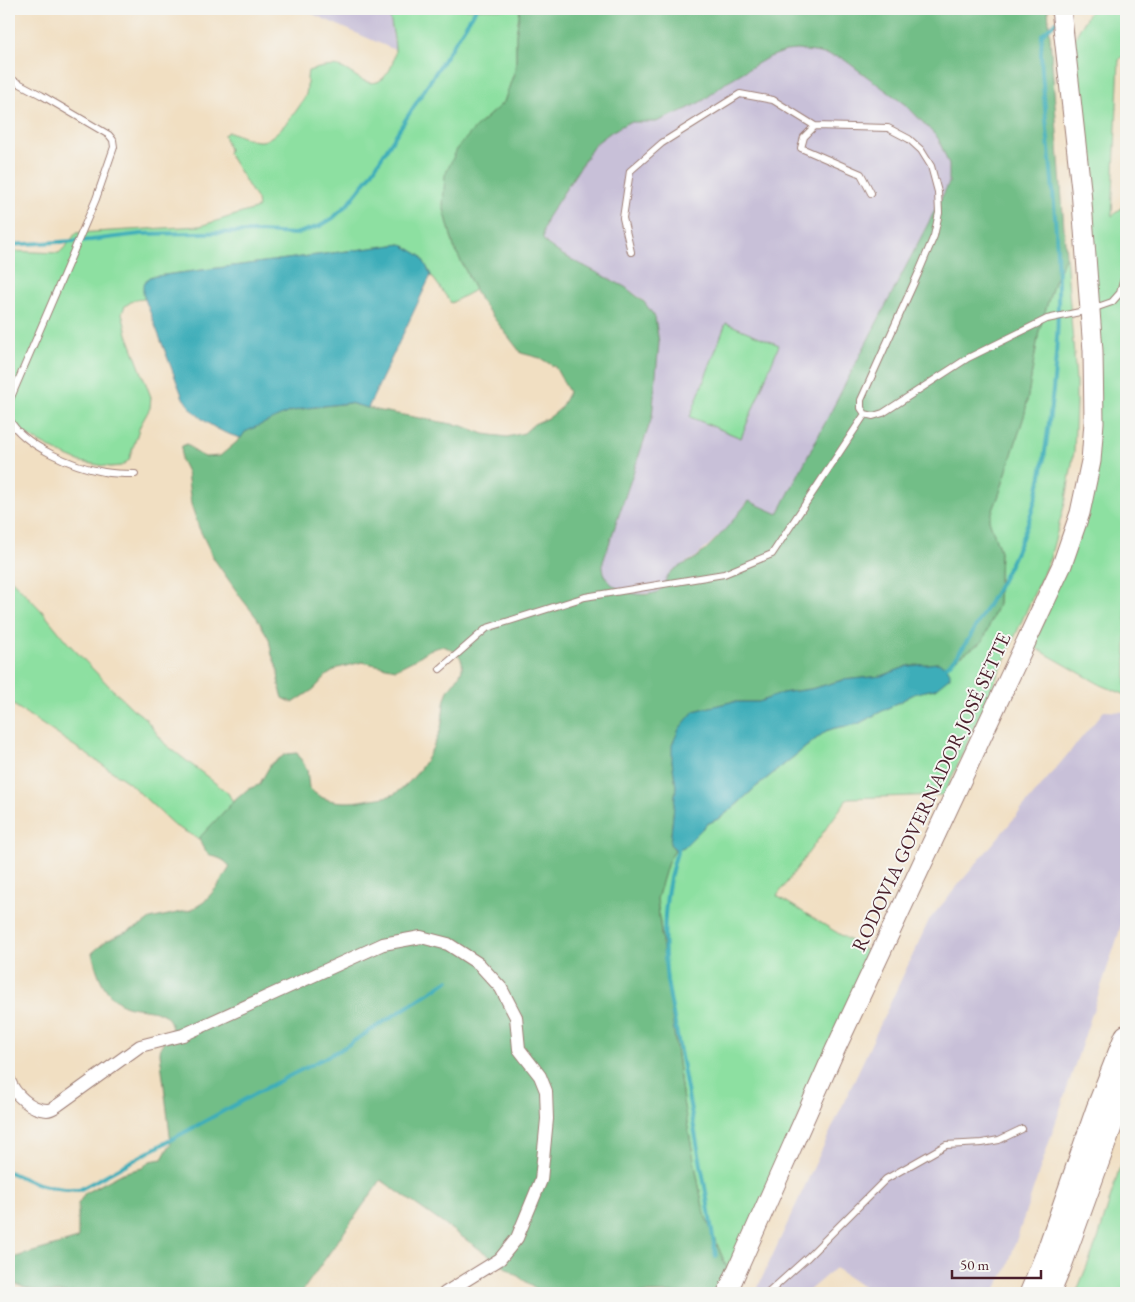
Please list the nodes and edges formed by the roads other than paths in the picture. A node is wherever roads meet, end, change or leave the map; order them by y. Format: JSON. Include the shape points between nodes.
{"nodes":[{"id":1,"x":1062,"y":9,"type":"edge"},
{"id":2,"x":9,"y":78,"type":"edge"},
{"id":3,"x":815,"y":126,"type":"junction"},
{"id":4,"x":871,"y":193,"type":"dead end"},
{"id":5,"x":1126,"y":205,"type":"edge"},
{"id":6,"x":632,"y":252,"type":"dead end"},
{"id":7,"x":1089,"y":310,"type":"junction"},
{"id":8,"x":9,"y":402,"type":"edge"},
{"id":9,"x":865,"y":414,"type":"junction"},
{"id":10,"x":9,"y":419,"type":"edge"},
{"id":11,"x":135,"y":474,"type":"dead end"},
{"id":12,"x":440,"y":669,"type":"dead end"},
{"id":13,"x":1126,"y":1036,"type":"edge"},
{"id":14,"x":9,"y":1080,"type":"edge"},
{"id":15,"x":1126,"y":1084,"type":"edge"},
{"id":16,"x":1022,"y":1129,"type":"dead end"},
{"id":17,"x":445,"y":1293,"type":"edge"},
{"id":18,"x":727,"y":1293,"type":"edge"},
{"id":19,"x":768,"y":1293,"type":"edge"},
{"id":20,"x":1031,"y":1293,"type":"edge"},
{"id":21,"x":1049,"y":1293,"type":"edge"}],
"edges":[{"from":1,"to":7,"type":"main road","name":"RODOVIA GOVERNADOR JOSÉ SETTE","via":[[1082,189]]},
{"from":2,"to":8,"type":"lane","via":[[109,135],[114,147],[85,225]]},
{"from":3,"to":4,"type":"lane","via":[[804,137],[801,148],[861,174]]},
{"from":3,"to":6,"type":"lane","via":[[773,100],[740,94],[662,144],[630,172],[623,218]]},
{"from":3,"to":9,"type":"lane","via":[[888,128],[909,139],[931,166],[938,192],[934,236],[861,400]]},
{"from":5,"to":7,"type":"lane","via":[[1124,278],[1120,293],[1112,302]]},
{"from":7,"to":9,"type":"lane","via":[[1047,319],[968,358],[883,413]]},
{"from":7,"to":18,"type":"main road","name":"RODOVIA GOVERNADOR JOSÉ SETTE","via":[[1094,422],[1091,461],[1080,513],[1062,565],[835,1050]]},
{"from":9,"to":12,"type":"lane","via":[[772,554],[724,574],[585,597],[487,628]]},
{"from":10,"to":11,"type":"lane","via":[[27,439],[63,458],[91,469]]},
{"from":13,"to":20,"type":"highway"},
{"from":14,"to":17,"type":"street","via":[[22,1098],[48,1110],[140,1046],[183,1035],[383,944],[420,937],[448,944],[479,964],[502,988],[516,1016],[519,1049],[540,1076],[546,1091],[547,1118],[541,1180],[516,1238],[500,1259]]},
{"from":15,"to":21,"type":"highway"},
{"from":16,"to":19,"type":"lane","via":[[1000,1140],[946,1145],[886,1179]]}]}
